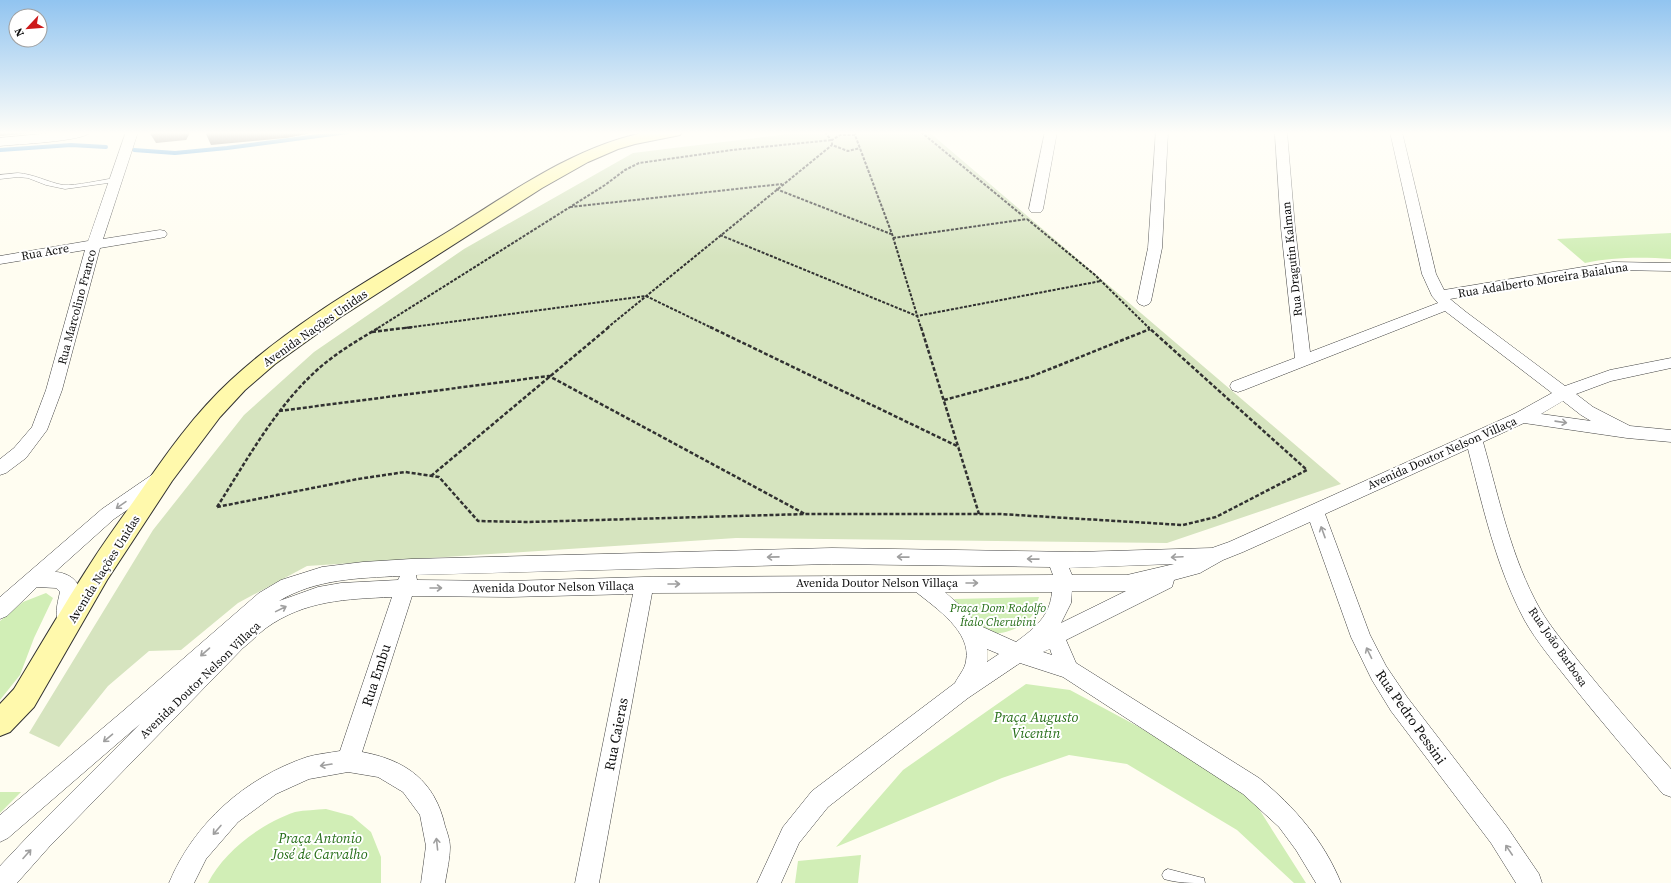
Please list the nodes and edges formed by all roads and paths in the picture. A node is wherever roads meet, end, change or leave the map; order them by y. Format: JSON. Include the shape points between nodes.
{"nodes":[{"id":1,"x":117,"y":173,"type":"edge"},
{"id":2,"x":556,"y":173,"type":"edge"},
{"id":3,"x":620,"y":173,"type":"edge"},
{"id":4,"x":797,"y":173,"type":"edge"},
{"id":5,"x":869,"y":173,"type":"edge"},
{"id":6,"x":971,"y":173,"type":"edge"},
{"id":7,"x":1043,"y":173,"type":"edge"},
{"id":8,"x":1160,"y":173,"type":"edge"},
{"id":9,"x":1284,"y":173,"type":"edge"},
{"id":10,"x":1406,"y":173,"type":"edge"},
{"id":11,"x":0,"y":178,"type":"edge"},
{"id":12,"x":115,"y":180,"type":"junction"},
{"id":13,"x":783,"y":184,"type":"junction"},
{"id":14,"x":776,"y":189,"type":"junction"},
{"id":15,"x":568,"y":208,"type":"junction"},
{"id":16,"x":1036,"y":209,"type":"dead end"},
{"id":17,"x":1027,"y":219,"type":"junction"},
{"id":18,"x":160,"y":234,"type":"dead end"},
{"id":19,"x":892,"y":234,"type":"junction"},
{"id":20,"x":720,"y":235,"type":"junction"},
{"id":21,"x":893,"y":238,"type":"junction"},
{"id":22,"x":94,"y":244,"type":"junction"},
{"id":23,"x":0,"y":260,"type":"edge"},
{"id":24,"x":1671,"y":267,"type":"edge"},
{"id":25,"x":1102,"y":281,"type":"junction"},
{"id":26,"x":646,"y":296,"type":"junction"},
{"id":27,"x":1443,"y":300,"type":"junction"},
{"id":28,"x":1144,"y":301,"type":"dead end"},
{"id":29,"x":918,"y":316,"type":"junction"},
{"id":30,"x":1150,"y":329,"type":"junction"},
{"id":31,"x":371,"y":332,"type":"junction"},
{"id":32,"x":1303,"y":361,"type":"junction"},
{"id":33,"x":1671,"y":363,"type":"edge"},
{"id":34,"x":548,"y":376,"type":"junction"},
{"id":35,"x":1238,"y":386,"type":"dead end"},
{"id":36,"x":1564,"y":393,"type":"junction"},
{"id":37,"x":944,"y":400,"type":"junction"},
{"id":38,"x":279,"y":411,"type":"junction"},
{"id":39,"x":1522,"y":416,"type":"junction"},
{"id":40,"x":1626,"y":432,"type":"junction"},
{"id":41,"x":1671,"y":436,"type":"edge"},
{"id":42,"x":1474,"y":438,"type":"junction"},
{"id":43,"x":958,"y":448,"type":"junction"},
{"id":44,"x":0,"y":468,"type":"edge"},
{"id":45,"x":164,"y":475,"type":"junction"},
{"id":46,"x":430,"y":476,"type":"junction"},
{"id":47,"x":1316,"y":511,"type":"junction"},
{"id":48,"x":807,"y":514,"type":"junction"},
{"id":49,"x":979,"y":514,"type":"junction"},
{"id":50,"x":1216,"y":554,"type":"junction"},
{"id":51,"x":1056,"y":560,"type":"junction"},
{"id":52,"x":1091,"y":560,"type":"junction"},
{"id":53,"x":1193,"y":567,"type":"junction"},
{"id":54,"x":408,"y":578,"type":"junction"},
{"id":55,"x":32,"y":579,"type":"junction"},
{"id":56,"x":919,"y":583,"type":"junction"},
{"id":57,"x":1127,"y":583,"type":"junction"},
{"id":58,"x":1063,"y":584,"type":"junction"},
{"id":59,"x":644,"y":585,"type":"junction"},
{"id":60,"x":0,"y":610,"type":"edge"},
{"id":61,"x":1086,"y":621,"type":"junction"},
{"id":62,"x":67,"y":627,"type":"junction"},
{"id":63,"x":970,"y":631,"type":"junction"},
{"id":64,"x":1055,"y":637,"type":"junction"},
{"id":65,"x":1018,"y":653,"type":"junction"},
{"id":66,"x":1069,"y":670,"type":"junction"},
{"id":67,"x":961,"y":691,"type":"junction"},
{"id":68,"x":0,"y":722,"type":"edge"},
{"id":69,"x":348,"y":761,"type":"junction"},
{"id":70,"x":1671,"y":786,"type":"edge"},
{"id":71,"x":0,"y":830,"type":"edge"},
{"id":72,"x":1168,"y":875,"type":"dead end"},
{"id":73,"x":1,"y":883,"type":"edge"},
{"id":74,"x":181,"y":883,"type":"edge"},
{"id":75,"x":433,"y":883,"type":"edge"},
{"id":76,"x":587,"y":883,"type":"edge"},
{"id":77,"x":769,"y":883,"type":"edge"},
{"id":78,"x":1199,"y":883,"type":"edge"},
{"id":79,"x":1329,"y":883,"type":"edge"},
{"id":80,"x":1530,"y":883,"type":"edge"}],
"edges":[{"from":1,"to":12,"type":"street","name":"Rua Marcolino Franco"},
{"from":2,"to":45,"type":"street","name":"Avenida Nações Unidas","via":[[332,313],[268,359],[212,411]]},
{"from":3,"to":15,"type":"path"},
{"from":4,"to":13,"type":"path"},
{"from":5,"to":19,"type":"path"},
{"from":6,"to":17,"type":"path"},
{"from":7,"to":16,"type":"street"},
{"from":8,"to":28,"type":"street","via":[[1155,248]]},
{"from":9,"to":32,"type":"street","name":"Rua Dragutin Kalman"},
{"from":10,"to":27,"type":"street","via":[[1429,274]]},
{"from":11,"to":12,"type":"lane","via":[[29,176],[48,184],[65,187]]},
{"from":12,"to":22,"type":"street","name":"Rua Marcolino Franco"},
{"from":13,"to":14,"type":"path"},
{"from":13,"to":15,"type":"path"},
{"from":14,"to":19,"type":"path"},
{"from":14,"to":20,"type":"path"},
{"from":15,"to":31,"type":"path"},
{"from":17,"to":21,"type":"path"},
{"from":17,"to":25,"type":"path"},
{"from":18,"to":22,"type":"street","name":"Rua Acre"},
{"from":19,"to":21,"type":"path"},
{"from":20,"to":26,"type":"path"},
{"from":20,"to":29,"type":"path"},
{"from":21,"to":29,"type":"path"},
{"from":22,"to":23,"type":"street","name":"Rua Acre"},
{"from":22,"to":44,"type":"street","name":"Rua Marcolino Franco","via":[[54,390],[39,430],[20,453]]},
{"from":24,"to":27,"type":"street","name":"Rua Adalberto Moreira Baialuna","via":[[1613,266]]},
{"from":25,"to":29,"type":"path"},
{"from":25,"to":30,"type":"path"},
{"from":26,"to":31,"type":"path"},
{"from":26,"to":34,"type":"path"},
{"from":26,"to":43,"type":"path"},
{"from":27,"to":32,"type":"street","name":"Rua Adalberto Moreira Baialuna"},
{"from":27,"to":36,"type":"street"},
{"from":29,"to":37,"type":"path"},
{"from":30,"to":37,"type":"path","via":[[1030,377]]},
{"from":30,"to":49,"type":"path","via":[[1307,470],[1216,517],[1183,525]]},
{"from":31,"to":38,"type":"path","via":[[316,370]]},
{"from":32,"to":35,"type":"street","name":"Rua Adalberto Moreira Baialuna"},
{"from":33,"to":36,"type":"street","name":"Avenida Doutor Nelson Villaça","via":[[1599,379]]},
{"from":34,"to":38,"type":"path"},
{"from":34,"to":46,"type":"path"},
{"from":34,"to":48,"type":"path"},
{"from":36,"to":39,"type":"street","name":"Avenida Doutor Nelson Villaça"},
{"from":36,"to":40,"type":"street","via":[[1597,417]]},
{"from":37,"to":43,"type":"path"},
{"from":38,"to":46,"type":"path","via":[[216,507],[405,472]]},
{"from":39,"to":40,"type":"street","one_way":true},
{"from":39,"to":42,"type":"street","name":"Avenida Doutor Nelson Villaça"},
{"from":40,"to":41,"type":"street"},
{"from":42,"to":47,"type":"street","name":"Avenida Doutor Nelson Villaça"},
{"from":42,"to":70,"type":"street","name":"Rua João Barbosa","via":[[1501,538],[1516,582],[1532,615],[1589,691]]},
{"from":43,"to":49,"type":"path"},
{"from":45,"to":55,"type":"street","one_way":true,"via":[[108,514]]},
{"from":45,"to":62,"type":"street","name":"Avenida Nações Unidas","via":[[98,573]]},
{"from":46,"to":48,"type":"path","via":[[439,477],[478,521],[528,522]]},
{"from":47,"to":50,"type":"street","name":"Avenida Doutor Nelson Villaça"},
{"from":80,"to":47,"type":"street","name":"Rua Pedro Pessini","one_way":true,"via":[[1499,835],[1399,704],[1379,673],[1361,637]]},
{"from":48,"to":49,"type":"path"},
{"from":50,"to":52,"type":"street","name":"Avenida Doutor Nelson Villaça","one_way":true},
{"from":50,"to":53,"type":"street","name":"Avenida Doutor Nelson Villaça"},
{"from":51,"to":52,"type":"street","name":"Avenida Doutor Nelson Villaça"},
{"from":51,"to":54,"type":"street","name":"Avenida Doutor Nelson Villaça","one_way":true,"via":[[832,556],[639,560]]},
{"from":51,"to":58,"type":"street","via":[[1063,576]]},
{"from":52,"to":57,"type":"street","via":[[1109,569]]},
{"from":53,"to":57,"type":"street","name":"Avenida Doutor Nelson Villaça"},
{"from":53,"to":61,"type":"street"},
{"from":54,"to":59,"type":"street","name":"Avenida Doutor Nelson Villaça","one_way":true,"via":[[509,589]]},
{"from":54,"to":69,"type":"street","name":"Rua Embu"},
{"from":54,"to":71,"type":"street","name":"Avenida Doutor Nelson Villaça","one_way":true,"via":[[363,570],[322,575],[288,586],[266,599]]},
{"from":73,"to":54,"type":"street","name":"Avenida Doutor Nelson Villaça","one_way":true,"via":[[40,839],[259,622],[279,610],[318,595]]},
{"from":55,"to":60,"type":"street"},
{"from":55,"to":62,"type":"street","via":[[60,580],[70,589],[66,610]]},
{"from":56,"to":58,"type":"street","name":"Avenida Doutor Nelson Villaça","one_way":true},
{"from":59,"to":56,"type":"street","name":"Avenida Doutor Nelson Villaça","one_way":true},
{"from":56,"to":63,"type":"street","via":[[951,610]]},
{"from":57,"to":58,"type":"street","name":"Avenida Doutor Nelson Villaça"},
{"from":57,"to":61,"type":"street"},
{"from":58,"to":65,"type":"street","via":[[1061,603],[1051,624]]},
{"from":59,"to":76,"type":"street","name":"Rua Caieras"},
{"from":61,"to":64,"type":"street"},
{"from":62,"to":68,"type":"street","name":"Avenida Nações Unidas","via":[[24,698]]},
{"from":63,"to":65,"type":"street"},
{"from":63,"to":67,"type":"street","via":[[975,641],[978,659]]},
{"from":64,"to":65,"type":"street"},
{"from":64,"to":66,"type":"street"},
{"from":65,"to":66,"type":"street"},
{"from":65,"to":67,"type":"street"},
{"from":66,"to":79,"type":"street","via":[[1272,802],[1306,842]]},
{"from":67,"to":77,"type":"street","via":[[820,799],[791,835]]},
{"from":69,"to":74,"type":"street","one_way":true,"via":[[308,768],[268,786],[230,814],[198,851]]},
{"from":75,"to":69,"type":"street","one_way":true,"via":[[438,846],[430,810],[411,784],[382,767]]},
{"from":72,"to":78,"type":"lane"}]}
